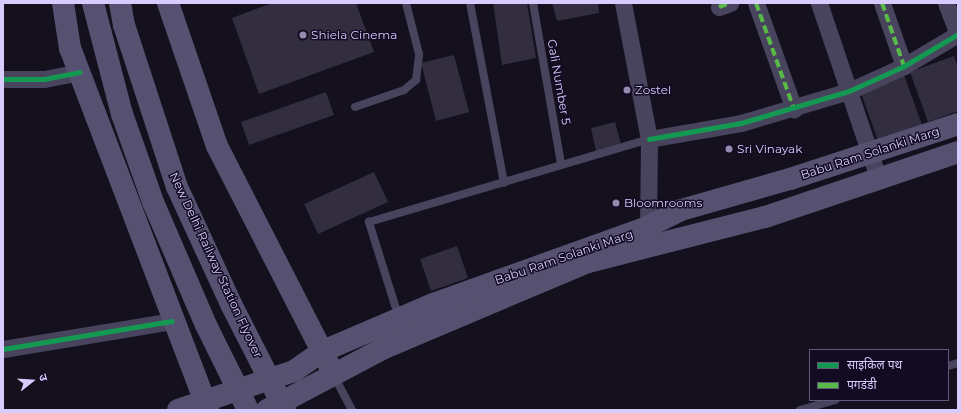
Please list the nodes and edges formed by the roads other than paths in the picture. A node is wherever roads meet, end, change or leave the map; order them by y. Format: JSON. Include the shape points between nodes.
{"nodes":[{"id":1,"x":63,"y":3,"type":"edge"},
{"id":2,"x":93,"y":3,"type":"edge"},
{"id":3,"x":120,"y":3,"type":"edge"},
{"id":4,"x":168,"y":3,"type":"edge"},
{"id":5,"x":406,"y":3,"type":"edge"},
{"id":6,"x":470,"y":3,"type":"edge"},
{"id":7,"x":533,"y":3,"type":"edge"},
{"id":8,"x":623,"y":3,"type":"edge"},
{"id":9,"x":756,"y":3,"type":"edge"},
{"id":10,"x":818,"y":3,"type":"edge"},
{"id":11,"x":882,"y":3,"type":"edge"},
{"id":12,"x":946,"y":3,"type":"edge"},
{"id":13,"x":958,"y":35,"type":"edge"},
{"id":14,"x":904,"y":66,"type":"junction"},
{"id":15,"x":79,"y":72,"type":"junction"},
{"id":16,"x":3,"y":79,"type":"edge"},
{"id":17,"x":849,"y":91,"type":"junction"},
{"id":18,"x":355,"y":108,"type":"dead end"},
{"id":19,"x":794,"y":109,"type":"junction"},
{"id":20,"x":958,"y":124,"type":"edge"},
{"id":21,"x":649,"y":139,"type":"junction"},
{"id":22,"x":958,"y":152,"type":"edge"},
{"id":23,"x":868,"y":153,"type":"junction"},
{"id":24,"x":561,"y":164,"type":"junction"},
{"id":25,"x":879,"y":180,"type":"junction"},
{"id":26,"x":504,"y":183,"type":"junction"},
{"id":27,"x":647,"y":237,"type":"junction"},
{"id":28,"x":399,"y":319,"type":"junction"},
{"id":29,"x":172,"y":322,"type":"junction"},
{"id":30,"x":3,"y":349,"type":"edge"},
{"id":31,"x":323,"y":351,"type":"junction"},
{"id":32,"x":333,"y":376,"type":"junction"},
{"id":33,"x":832,"y":401,"type":"edge"},
{"id":34,"x":206,"y":406,"type":"edge"},
{"id":35,"x":178,"y":410,"type":"edge"},
{"id":36,"x":248,"y":410,"type":"edge"},
{"id":37,"x":267,"y":410,"type":"edge"},
{"id":38,"x":285,"y":410,"type":"edge"},
{"id":39,"x":352,"y":410,"type":"edge"},
{"id":40,"x":800,"y":410,"type":"edge"}],
"edges":[{"from":1,"to":15,"type":"main road","via":[[70,48]]},
{"from":2,"to":36,"type":"main road","bridge":true,"via":[[122,114],[153,202],[206,325]]},
{"from":3,"to":38,"type":"main road","name":"New Delhi Railway Station Flyover","bridge":true,"via":[[124,25],[177,187],[231,304]]},
{"from":4,"to":31,"type":"main road","via":[[217,146]]},
{"from":5,"to":18,"type":"lane","via":[[419,54],[416,80],[404,90]]},
{"from":6,"to":26,"type":"lane"},
{"from":7,"to":24,"type":"lane","name":"Gali Number 5"},
{"from":8,"to":21,"type":"street"},
{"from":9,"to":19,"type":"street"},
{"from":10,"to":17,"type":"street"},
{"from":11,"to":14,"type":"street"},
{"from":12,"to":13,"type":"street"},
{"from":13,"to":14,"type":"street"},
{"from":14,"to":17,"type":"street"},
{"from":15,"to":16,"type":"street","via":[[44,78]]},
{"from":15,"to":29,"type":"main road"},
{"from":17,"to":19,"type":"street"},
{"from":17,"to":23,"type":"street"},
{"from":19,"to":21,"type":"street","via":[[698,132]]},
{"from":20,"to":23,"type":"main road","name":"Babu Ram Solanki Marg"},
{"from":21,"to":24,"type":"lane"},
{"from":21,"to":27,"type":"street"},
{"from":22,"to":25,"type":"main road","name":"Babu Ram Solanki Marg"},
{"from":23,"to":25,"type":"street"},
{"from":23,"to":27,"type":"main road","name":"Babu Ram Solanki Marg","via":[[681,210]]},
{"from":24,"to":26,"type":"lane"},
{"from":25,"to":27,"type":"main road","name":"Babu Ram Solanki Marg","via":[[766,217]]},
{"from":26,"to":28,"type":"lane","via":[[369,222]]},
{"from":27,"to":28,"type":"main road","name":"Babu Ram Solanki Marg","via":[[561,256]]},
{"from":27,"to":32,"type":"main road","name":"Babu Ram Solanki Marg","via":[[384,348]]},
{"from":28,"to":31,"type":"main road","name":"Babu Ram Solanki Marg"},
{"from":29,"to":30,"type":"street"},
{"from":29,"to":34,"type":"main road"},
{"from":31,"to":32,"type":"main road"},
{"from":31,"to":34,"type":"main road","name":"Babu Ram Solanki Marg","via":[[294,371]]},
{"from":32,"to":37,"type":"main road","name":"Babu Ram Solanki Marg"},
{"from":32,"to":39,"type":"lane"},
{"from":33,"to":40,"type":"lane"},
{"from":34,"to":35,"type":"main road","name":"Babu Ram Solanki Marg"}]}
